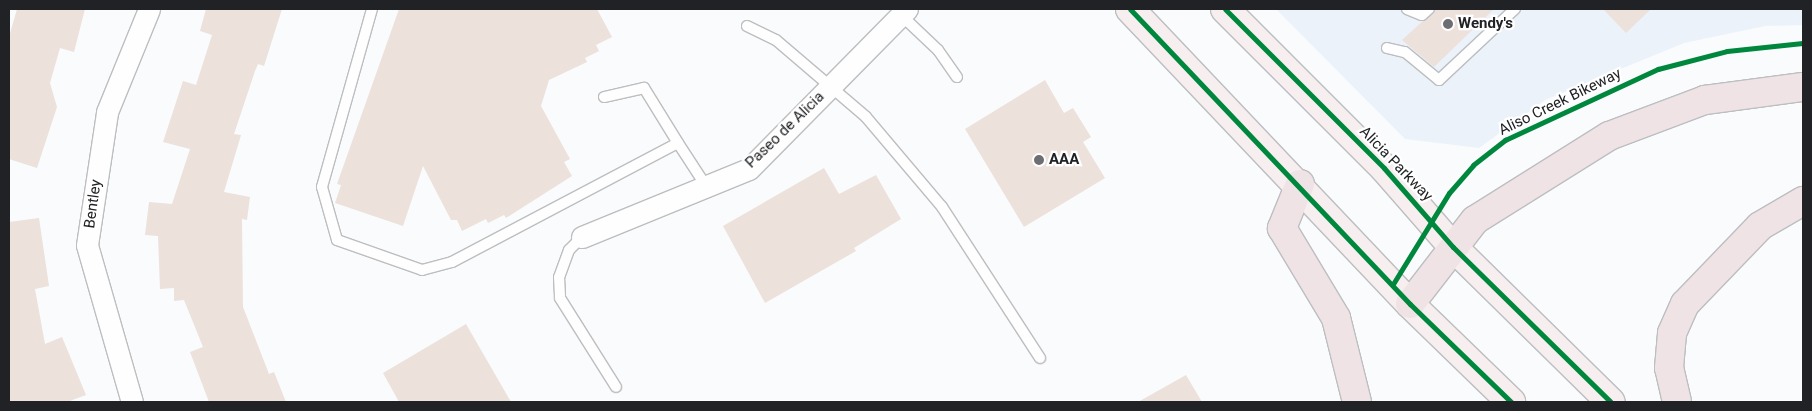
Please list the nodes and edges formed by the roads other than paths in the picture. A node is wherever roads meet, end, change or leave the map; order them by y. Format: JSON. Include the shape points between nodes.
{"nodes":[{"id":1,"x":149,"y":9,"type":"edge"},
{"id":2,"x":372,"y":9,"type":"edge"},
{"id":3,"x":1130,"y":9,"type":"edge"},
{"id":4,"x":1225,"y":9,"type":"edge"},
{"id":5,"x":1407,"y":9,"type":"edge"},
{"id":6,"x":1429,"y":9,"type":"edge"},
{"id":7,"x":1515,"y":9,"type":"edge"},
{"id":8,"x":904,"y":12,"type":"edge"},
{"id":9,"x":747,"y":26,"type":"dead end"},
{"id":10,"x":1387,"y":48,"type":"dead end"},
{"id":11,"x":957,"y":77,"type":"dead end"},
{"id":12,"x":829,"y":87,"type":"junction"},
{"id":13,"x":1803,"y":87,"type":"edge"},
{"id":14,"x":604,"y":97,"type":"dead end"},
{"id":15,"x":678,"y":143,"type":"junction"},
{"id":16,"x":1300,"y":184,"type":"junction"},
{"id":17,"x":706,"y":186,"type":"junction"},
{"id":18,"x":1803,"y":201,"type":"edge"},
{"id":19,"x":582,"y":237,"type":"joint"},
{"id":20,"x":1453,"y":248,"type":"junction"},
{"id":21,"x":1410,"y":304,"type":"junction"},
{"id":22,"x":1040,"y":358,"type":"dead end"},
{"id":23,"x":616,"y":387,"type":"dead end"},
{"id":24,"x":132,"y":402,"type":"edge"},
{"id":25,"x":1357,"y":402,"type":"edge"},
{"id":26,"x":1510,"y":402,"type":"edge"},
{"id":27,"x":1611,"y":402,"type":"edge"},
{"id":28,"x":1677,"y":402,"type":"edge"}],
"edges":[{"from":1,"to":24,"type":"street","name":"Bentley","via":[[107,112],[87,245]]},
{"from":2,"to":15,"type":"lane","via":[[322,187],[337,240],[422,270],[452,262]]},
{"from":3,"to":16,"type":"main road"},
{"from":4,"to":20,"type":"main road","name":"Alicia Parkway","via":[[1384,168]]},
{"from":5,"to":6,"type":"lane","via":[[1422,15]]},
{"from":7,"to":10,"type":"lane","via":[[1438,80],[1405,52]]},
{"from":8,"to":11,"type":"lane"},
{"from":8,"to":12,"type":"street","name":"Paseo de Alicia"},
{"from":9,"to":12,"type":"lane","via":[[776,40]]},
{"from":12,"to":17,"type":"street","name":"Paseo de Alicia","via":[[749,169]]},
{"from":12,"to":22,"type":"lane","via":[[866,117],[942,207]]},
{"from":13,"to":20,"type":"highway","via":[[1705,100],[1609,136],[1475,220]]},
{"from":14,"to":15,"type":"lane","via":[[644,88]]},
{"from":15,"to":17,"type":"lane"},
{"from":16,"to":21,"type":"main road"},
{"from":16,"to":25,"type":"highway","via":[[1282,228],[1336,318]]},
{"from":17,"to":19,"type":"street","name":"Paseo de Alicia"},
{"from":18,"to":28,"type":"highway","via":[[1760,226],[1685,304],[1672,333],[1669,368]]},
{"from":19,"to":23,"type":"lane","via":[[569,250],[559,276],[560,298]]},
{"from":20,"to":21,"type":"highway"},
{"from":20,"to":27,"type":"main road","name":"Alicia Parkway"},
{"from":21,"to":26,"type":"main road"}]}
